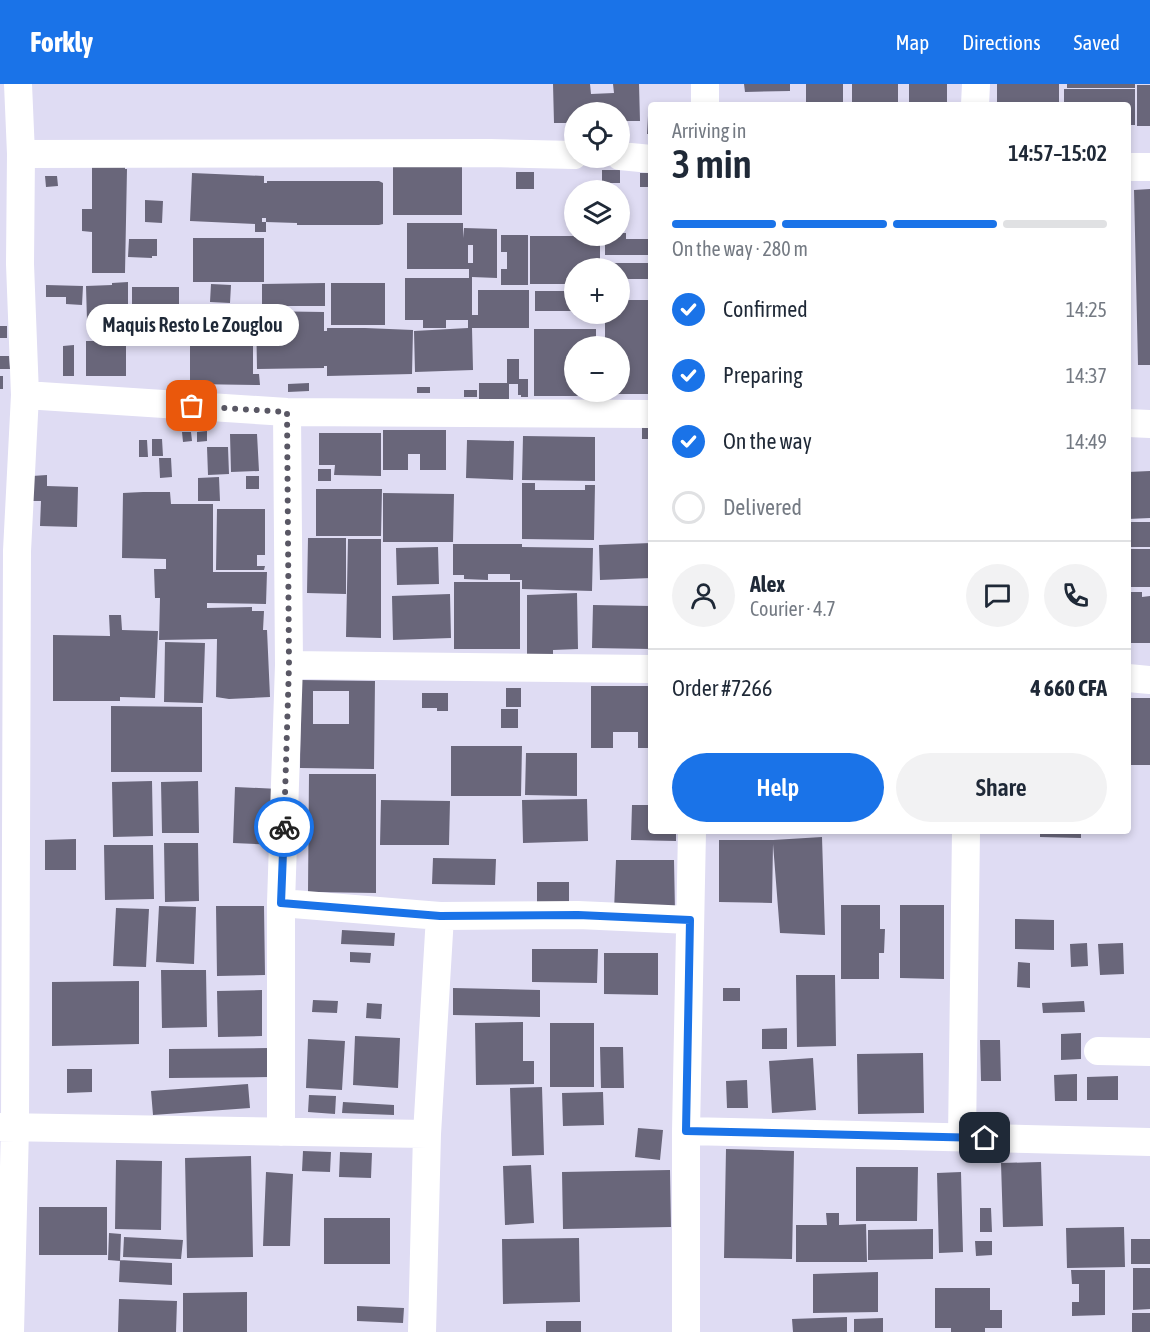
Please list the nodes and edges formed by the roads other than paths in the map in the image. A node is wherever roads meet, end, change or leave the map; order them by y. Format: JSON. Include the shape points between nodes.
{"nodes":[{"id":1,"x":18,"y":84,"type":"edge"},
{"id":2,"x":705,"y":84,"type":"edge"},
{"id":3,"x":976,"y":84,"type":"edge"},
{"id":4,"x":705,"y":102,"type":"edge"},
{"id":5,"x":975,"y":102,"type":"edge"},
{"id":6,"x":21,"y":154,"type":"junction"},
{"id":7,"x":564,"y":155,"type":"edge"},
{"id":8,"x":630,"y":157,"type":"edge"},
{"id":9,"x":648,"y":159,"type":"edge"},
{"id":10,"x":1131,"y":167,"type":"edge"},
{"id":11,"x":1150,"y":167,"type":"edge"},
{"id":12,"x":10,"y":259,"type":"edge"},
{"id":13,"x":25,"y":396,"type":"junction"},
{"id":14,"x":287,"y":412,"type":"junction"},
{"id":15,"x":648,"y":414,"type":"edge"},
{"id":16,"x":1131,"y":423,"type":"edge"},
{"id":17,"x":1150,"y":424,"type":"edge"},
{"id":18,"x":8,"y":546,"type":"edge"},
{"id":19,"x":289,"y":665,"type":"junction"},
{"id":20,"x":648,"y":669,"type":"edge"},
{"id":21,"x":1131,"y":678,"type":"edge"},
{"id":22,"x":1150,"y":680,"type":"edge"},
{"id":23,"x":692,"y":834,"type":"edge"},
{"id":24,"x":966,"y":834,"type":"edge"},
{"id":25,"x":281,"y":903,"type":"junction"},
{"id":26,"x":440,"y":916,"type":"junction"},
{"id":27,"x":690,"y":920,"type":"junction"},
{"id":28,"x":1098,"y":1051,"type":"dead end"},
{"id":29,"x":1150,"y":1052,"type":"edge"},
{"id":30,"x":8,"y":1126,"type":"edge"},
{"id":31,"x":686,"y":1131,"type":"junction"},
{"id":32,"x":281,"y":1132,"type":"junction"},
{"id":33,"x":427,"y":1134,"type":"junction"},
{"id":34,"x":962,"y":1138,"type":"junction"},
{"id":35,"x":1150,"y":1142,"type":"edge"},
{"id":36,"x":10,"y":1332,"type":"edge"},
{"id":37,"x":422,"y":1332,"type":"edge"},
{"id":38,"x":686,"y":1332,"type":"edge"}],
"edges":[{"from":1,"to":6,"type":"street"},
{"from":2,"to":4,"type":"street"},
{"from":3,"to":5,"type":"street"},
{"from":6,"to":7,"type":"street"},
{"from":6,"to":12,"type":"street"},
{"from":8,"to":9,"type":"street"},
{"from":10,"to":11,"type":"street"},
{"from":12,"to":13,"type":"street"},
{"from":13,"to":14,"type":"street"},
{"from":13,"to":18,"type":"street"},
{"from":14,"to":15,"type":"street"},
{"from":14,"to":19,"type":"street"},
{"from":16,"to":17,"type":"street"},
{"from":18,"to":30,"type":"street"},
{"from":19,"to":20,"type":"street"},
{"from":19,"to":25,"type":"street"},
{"from":21,"to":22,"type":"street"},
{"from":23,"to":27,"type":"street"},
{"from":24,"to":34,"type":"street"},
{"from":25,"to":26,"type":"street"},
{"from":25,"to":32,"type":"street"},
{"from":26,"to":27,"type":"street","via":[[578,915]]},
{"from":26,"to":33,"type":"street"},
{"from":27,"to":31,"type":"street"},
{"from":28,"to":29,"type":"street"},
{"from":30,"to":32,"type":"street"},
{"from":30,"to":36,"type":"street"},
{"from":31,"to":34,"type":"street"},
{"from":31,"to":38,"type":"street"},
{"from":32,"to":33,"type":"street"},
{"from":33,"to":37,"type":"street"},
{"from":34,"to":35,"type":"street"}]}
